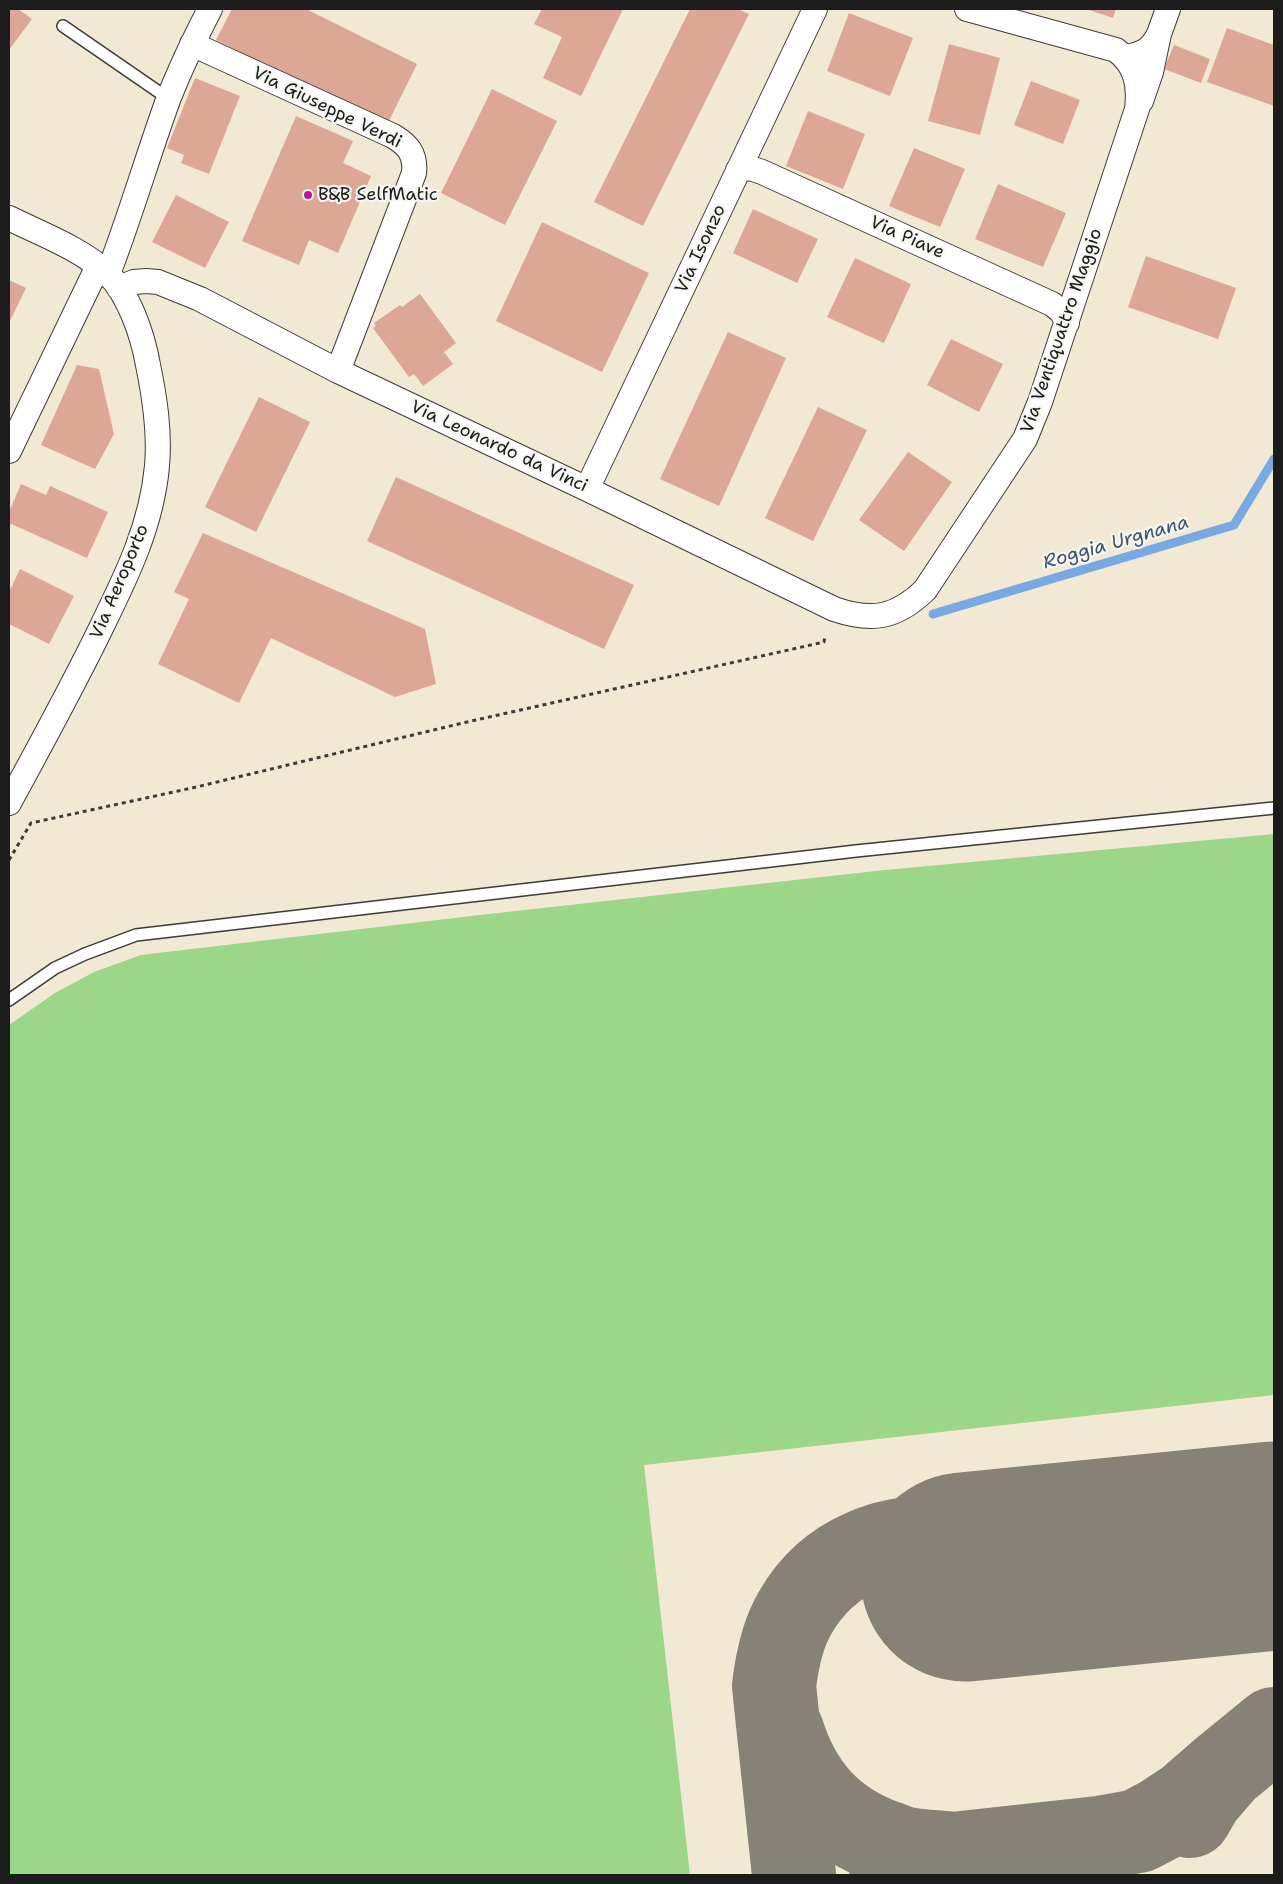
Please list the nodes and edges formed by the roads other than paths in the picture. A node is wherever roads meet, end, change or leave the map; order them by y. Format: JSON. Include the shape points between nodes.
{"nodes":[{"id":1,"x":210,"y":9,"type":"edge"},
{"id":2,"x":815,"y":9,"type":"edge"},
{"id":3,"x":966,"y":9,"type":"edge"},
{"id":4,"x":1168,"y":9,"type":"edge"},
{"id":5,"x":63,"y":26,"type":"dead end"},
{"id":6,"x":1159,"y":34,"type":"junction"},
{"id":7,"x":192,"y":44,"type":"junction"},
{"id":8,"x":1126,"y":57,"type":"junction"},
{"id":9,"x":169,"y":99,"type":"junction"},
{"id":10,"x":1137,"y":109,"type":"junction"},
{"id":11,"x":738,"y":170,"type":"junction"},
{"id":12,"x":9,"y":218,"type":"edge"},
{"id":13,"x":108,"y":276,"type":"junction"},
{"id":14,"x":1067,"y":324,"type":"junction"},
{"id":15,"x":338,"y":371,"type":"junction"},
{"id":16,"x":9,"y":451,"type":"edge"},
{"id":17,"x":587,"y":489,"type":"junction"},
{"id":18,"x":879,"y":616,"type":"joint"},
{"id":19,"x":9,"y":802,"type":"edge"},
{"id":20,"x":1274,"y":808,"type":"edge"},
{"id":21,"x":9,"y":1000,"type":"edge"}],
"edges":[{"from":1,"to":7,"type":"street"},
{"from":2,"to":11,"type":"street","name":"Via Isonzo"},
{"from":3,"to":8,"type":"street","via":[[1106,46]]},
{"from":4,"to":6,"type":"street"},
{"from":5,"to":9,"type":"lane"},
{"from":6,"to":8,"type":"street","via":[[1143,53]]},
{"from":6,"to":10,"type":"street","via":[[1147,86]]},
{"from":7,"to":9,"type":"street"},
{"from":7,"to":15,"type":"street","name":"Via Giuseppe Verdi","via":[[392,136],[404,143],[413,155],[414,173]]},
{"from":8,"to":10,"type":"street","name":"Via Ventiquattro Maggio","via":[[1137,84]]},
{"from":9,"to":13,"type":"street"},
{"from":10,"to":14,"type":"street","name":"Via Ventiquattro Maggio"},
{"from":11,"to":14,"type":"street","name":"Via Piave","via":[[750,168],[762,172],[1052,304],[1062,312]]},
{"from":11,"to":17,"type":"street","name":"Via Isonzo"},
{"from":12,"to":13,"type":"street","via":[[68,247]]},
{"from":13,"to":15,"type":"street","name":"Via Leonardo da Vinci","via":[[134,282],[158,282],[177,289]]},
{"from":13,"to":16,"type":"street"},
{"from":13,"to":19,"type":"street","name":"Via Aeroporto","via":[[132,312],[145,350],[154,395],[158,434],[151,503],[143,535],[124,581]]},
{"from":14,"to":18,"type":"street","name":"Via Ventiquattro Maggio","via":[[1025,439],[926,590],[912,603]]},
{"from":15,"to":17,"type":"street","name":"Via Leonardo da Vinci"},
{"from":17,"to":18,"type":"street","name":"Via Leonardo da Vinci","via":[[834,609],[866,617]]},
{"from":20,"to":21,"type":"lane","via":[[865,850],[136,935],[55,968]]}]}
